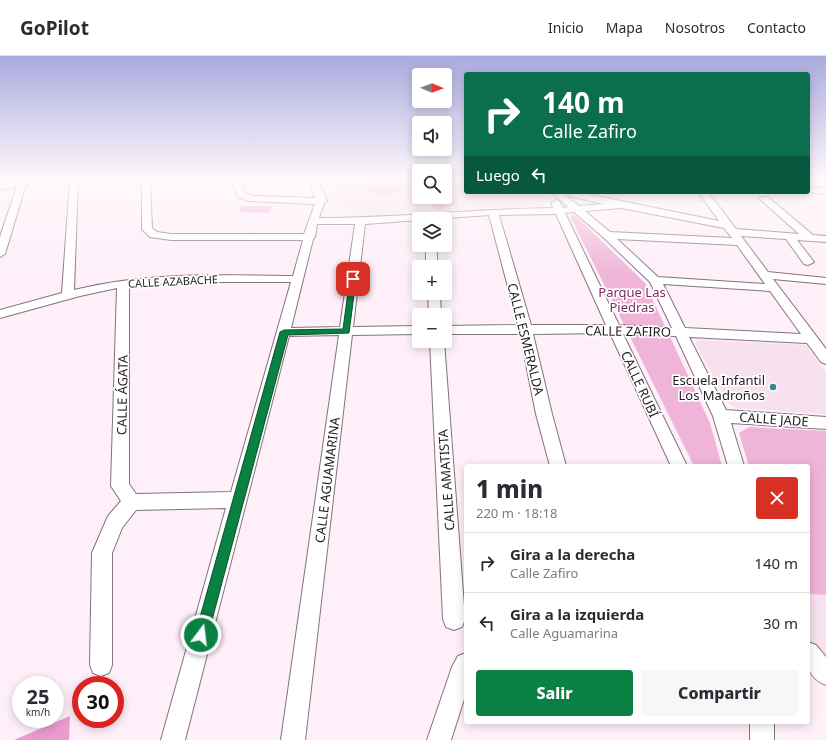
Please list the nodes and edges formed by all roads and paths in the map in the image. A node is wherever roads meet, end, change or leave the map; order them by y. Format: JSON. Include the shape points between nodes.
{"nodes":[{"id":1,"x":13,"y":212,"type":"edge"},
{"id":2,"x":72,"y":212,"type":"edge"},
{"id":3,"x":147,"y":212,"type":"edge"},
{"id":4,"x":317,"y":212,"type":"edge"},
{"id":5,"x":493,"y":212,"type":"junction"},
{"id":6,"x":498,"y":212,"type":"edge"},
{"id":7,"x":559,"y":212,"type":"edge"},
{"id":8,"x":578,"y":212,"type":"edge"},
{"id":9,"x":648,"y":212,"type":"edge"},
{"id":10,"x":718,"y":212,"type":"edge"},
{"id":11,"x":780,"y":212,"type":"edge"},
{"id":12,"x":452,"y":215,"type":"edge"},
{"id":13,"x":412,"y":218,"type":"edge"},
{"id":14,"x":360,"y":221,"type":"junction"},
{"id":15,"x":311,"y":229,"type":"junction"},
{"id":16,"x":734,"y":234,"type":"junction"},
{"id":17,"x":607,"y":236,"type":"junction"},
{"id":18,"x":789,"y":236,"type":"junction"},
{"id":19,"x":810,"y":238,"type":"junction"},
{"id":20,"x":826,"y":239,"type":"edge"},
{"id":21,"x":0,"y":254,"type":"edge"},
{"id":22,"x":808,"y":262,"type":"dead end"},
{"id":23,"x":764,"y":275,"type":"junction"},
{"id":24,"x":298,"y":279,"type":"junction"},
{"id":25,"x":655,"y":280,"type":"junction"},
{"id":26,"x":826,"y":281,"type":"edge"},
{"id":27,"x":123,"y":284,"type":"junction"},
{"id":28,"x":774,"y":288,"type":"junction"},
{"id":29,"x":68,"y":296,"type":"junction"},
{"id":30,"x":0,"y":314,"type":"edge"},
{"id":31,"x":412,"y":330,"type":"edge"},
{"id":32,"x":452,"y":330,"type":"edge"},
{"id":33,"x":526,"y":330,"type":"junction"},
{"id":34,"x":614,"y":330,"type":"junction"},
{"id":35,"x":284,"y":332,"type":"junction"},
{"id":36,"x":346,"y":332,"type":"junction"},
{"id":37,"x":679,"y":332,"type":"junction"},
{"id":38,"x":811,"y":339,"type":"junction"},
{"id":39,"x":437,"y":348,"type":"edge"},
{"id":40,"x":826,"y":359,"type":"edge"},
{"id":41,"x":721,"y":416,"type":"junction"},
{"id":42,"x":826,"y":423,"type":"edge"},
{"id":43,"x":557,"y":464,"type":"edge"},
{"id":44,"x":678,"y":464,"type":"edge"},
{"id":45,"x":735,"y":464,"type":"edge"},
{"id":46,"x":238,"y":500,"type":"junction"},
{"id":47,"x":132,"y":502,"type":"junction"},
{"id":48,"x":454,"y":619,"type":"dead end"},
{"id":49,"x":810,"y":655,"type":"edge"},
{"id":50,"x":102,"y":665,"type":"dead end"},
{"id":51,"x":464,"y":668,"type":"edge"},
{"id":52,"x":826,"y":674,"type":"edge"},
{"id":53,"x":762,"y":724,"type":"edge"},
{"id":54,"x":173,"y":740,"type":"edge"},
{"id":55,"x":293,"y":740,"type":"edge"},
{"id":56,"x":439,"y":740,"type":"edge"},
{"id":57,"x":762,"y":740,"type":"edge"}],
"edges":[{"from":1,"to":21,"type":"street"},
{"from":2,"to":29,"type":"street"},
{"from":3,"to":15,"type":"street","via":[[147,229],[154,236]]},
{"from":4,"to":15,"type":"street"},
{"from":5,"to":6,"type":"street"},
{"from":5,"to":12,"type":"street"},
{"from":5,"to":33,"type":"street","name":"CALLE ESMERALDA"},
{"from":7,"to":34,"type":"street","name":"CALLE RUBÍ"},
{"from":8,"to":17,"type":"street"},
{"from":9,"to":16,"type":"street"},
{"from":10,"to":16,"type":"street"},
{"from":11,"to":19,"type":"street"},
{"from":13,"to":14,"type":"street"},
{"from":14,"to":15,"type":"street"},
{"from":14,"to":36,"type":"street","name":"CALLE AGUAMARINA"},
{"from":15,"to":24,"type":"street"},
{"from":16,"to":17,"type":"street"},
{"from":16,"to":18,"type":"street"},
{"from":16,"to":23,"type":"street"},
{"from":17,"to":25,"type":"street"},
{"from":18,"to":19,"type":"street"},
{"from":18,"to":22,"type":"street"},
{"from":19,"to":20,"type":"street"},
{"from":23,"to":26,"type":"street"},
{"from":23,"to":28,"type":"street"},
{"from":24,"to":27,"type":"street","name":"CALLE AZABACHE","via":[[178,279]]},
{"from":24,"to":35,"type":"street"},
{"from":25,"to":28,"type":"street"},
{"from":25,"to":37,"type":"street"},
{"from":27,"to":29,"type":"street","name":"CALLE AZABACHE"},
{"from":27,"to":47,"type":"street","name":"CALLE ÁGATA","via":[[120,486]]},
{"from":28,"to":38,"type":"street"},
{"from":29,"to":30,"type":"street","name":"CALLE AZABACHE"},
{"from":31,"to":36,"type":"street"},
{"from":32,"to":33,"type":"street","name":"CALLE ZAFIRO"},
{"from":33,"to":34,"type":"street","name":"CALLE ZAFIRO"},
{"from":33,"to":43,"type":"street","name":"CALLE ESMERALDA"},
{"from":34,"to":37,"type":"street","name":"CALLE ZAFIRO"},
{"from":34,"to":44,"type":"street","name":"CALLE RUBÍ"},
{"from":35,"to":36,"type":"street"},
{"from":35,"to":46,"type":"street"},
{"from":36,"to":55,"type":"street","name":"CALLE AGUAMARINA"},
{"from":37,"to":38,"type":"street","name":"CALLE ZAFIRO"},
{"from":37,"to":41,"type":"street"},
{"from":38,"to":40,"type":"street"},
{"from":39,"to":48,"type":"street","name":"CALLE AMATISTA"},
{"from":41,"to":42,"type":"street","name":"CALLE JADE"},
{"from":41,"to":45,"type":"street"},
{"from":46,"to":47,"type":"street"},
{"from":46,"to":54,"type":"street"},
{"from":47,"to":50,"type":"street","via":[[115,522],[102,553]]},
{"from":49,"to":52,"type":"street"},
{"from":51,"to":56,"type":"street"},
{"from":53,"to":57,"type":"street"}]}
